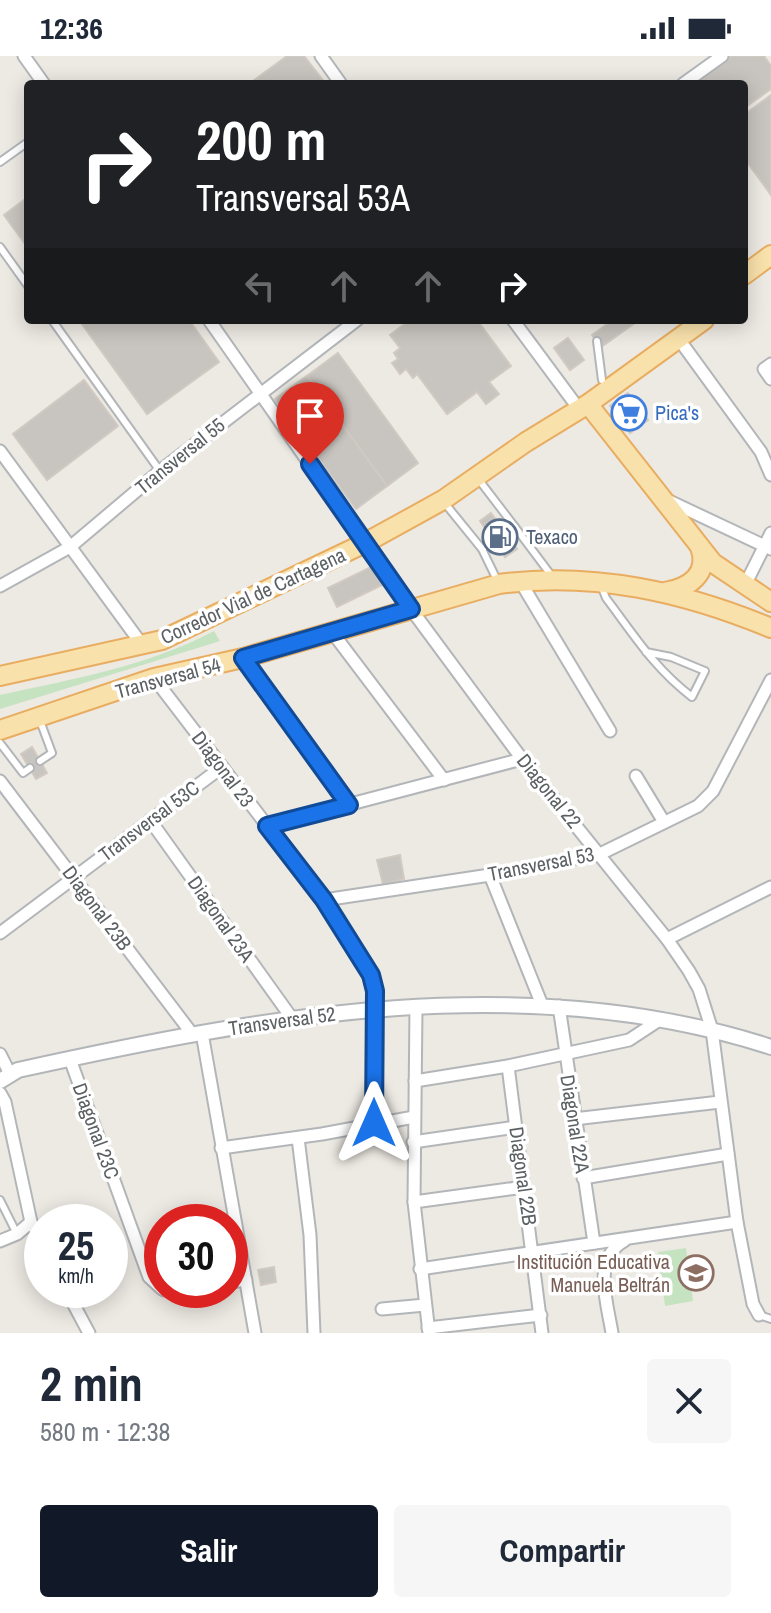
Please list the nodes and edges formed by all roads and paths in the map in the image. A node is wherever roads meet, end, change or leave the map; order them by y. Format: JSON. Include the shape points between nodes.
{"nodes":[{"id":1,"x":24,"y":56,"type":"edge"},
{"id":2,"x":321,"y":56,"type":"edge"},
{"id":3,"x":722,"y":56,"type":"edge"},
{"id":4,"x":41,"y":80,"type":"edge"},
{"id":5,"x":338,"y":80,"type":"edge"},
{"id":6,"x":689,"y":80,"type":"edge"},
{"id":7,"x":24,"y":145,"type":"edge"},
{"id":8,"x":0,"y":162,"type":"edge"},
{"id":9,"x":0,"y":247,"type":"edge"},
{"id":10,"x":771,"y":255,"type":"edge"},
{"id":11,"x":771,"y":271,"type":"edge"},
{"id":12,"x":748,"y":272,"type":"edge"},
{"id":13,"x":24,"y":280,"type":"edge"},
{"id":14,"x":748,"y":288,"type":"edge"},
{"id":15,"x":55,"y":324,"type":"edge"},
{"id":16,"x":212,"y":324,"type":"edge"},
{"id":17,"x":352,"y":324,"type":"edge"},
{"id":18,"x":516,"y":324,"type":"edge"},
{"id":19,"x":681,"y":329,"type":"edge"},
{"id":20,"x":597,"y":341,"type":"dead end"},
{"id":21,"x":602,"y":380,"type":"junction"},
{"id":22,"x":260,"y":393,"type":"junction"},
{"id":23,"x":581,"y":403,"type":"junction"},
{"id":24,"x":0,"y":451,"type":"edge"},
{"id":25,"x":160,"y":471,"type":"junction"},
{"id":26,"x":771,"y":475,"type":"edge"},
{"id":27,"x":477,"y":477,"type":"junction"},
{"id":28,"x":661,"y":497,"type":"junction"},
{"id":29,"x":443,"y":500,"type":"junction"},
{"id":30,"x":515,"y":527,"type":"junction"},
{"id":31,"x":506,"y":533,"type":"dead end"},
{"id":32,"x":771,"y":533,"type":"edge"},
{"id":33,"x":494,"y":541,"type":"dead end"},
{"id":34,"x":365,"y":543,"type":"junction"},
{"id":35,"x":698,"y":544,"type":"junction"},
{"id":36,"x":70,"y":547,"type":"junction"},
{"id":37,"x":768,"y":548,"type":"edge"},
{"id":38,"x":482,"y":549,"type":"junction"},
{"id":39,"x":758,"y":562,"type":"junction"},
{"id":40,"x":771,"y":568,"type":"edge"},
{"id":41,"x":554,"y":579,"type":"junction"},
{"id":42,"x":520,"y":581,"type":"junction"},
{"id":43,"x":600,"y":581,"type":"junction"},
{"id":44,"x":499,"y":584,"type":"junction"},
{"id":45,"x":745,"y":585,"type":"junction"},
{"id":46,"x":0,"y":586,"type":"edge"},
{"id":47,"x":665,"y":592,"type":"junction"},
{"id":48,"x":771,"y":602,"type":"edge"},
{"id":49,"x":411,"y":609,"type":"junction"},
{"id":50,"x":750,"y":620,"type":"junction"},
{"id":51,"x":771,"y":628,"type":"edge"},
{"id":52,"x":332,"y":632,"type":"junction"},
{"id":53,"x":143,"y":646,"type":"junction"},
{"id":54,"x":646,"y":652,"type":"junction"},
{"id":55,"x":243,"y":658,"type":"junction"},
{"id":56,"x":0,"y":676,"type":"edge"},
{"id":57,"x":154,"y":678,"type":"junction"},
{"id":58,"x":771,"y":680,"type":"edge"},
{"id":59,"x":39,"y":718,"type":"junction"},
{"id":60,"x":0,"y":730,"type":"edge"},
{"id":61,"x":610,"y":731,"type":"dead end"},
{"id":62,"x":0,"y":743,"type":"edge"},
{"id":63,"x":522,"y":759,"type":"junction"},
{"id":64,"x":40,"y":761,"type":"dead end"},
{"id":65,"x":222,"y":767,"type":"junction"},
{"id":66,"x":30,"y":768,"type":"dead end"},
{"id":67,"x":636,"y":776,"type":"dead end"},
{"id":68,"x":444,"y":780,"type":"junction"},
{"id":69,"x":0,"y":781,"type":"edge"},
{"id":70,"x":349,"y":805,"type":"junction"},
{"id":71,"x":150,"y":820,"type":"junction"},
{"id":72,"x":664,"y":822,"type":"junction"},
{"id":73,"x":267,"y":826,"type":"junction"},
{"id":74,"x":600,"y":854,"type":"junction"},
{"id":75,"x":490,"y":875,"type":"junction"},
{"id":76,"x":73,"y":878,"type":"junction"},
{"id":77,"x":771,"y":887,"type":"edge"},
{"id":78,"x":324,"y":900,"type":"junction"},
{"id":79,"x":0,"y":933,"type":"edge"},
{"id":80,"x":667,"y":939,"type":"junction"},
{"id":81,"x":542,"y":1005,"type":"junction"},
{"id":82,"x":559,"y":1006,"type":"junction"},
{"id":83,"x":416,"y":1007,"type":"junction"},
{"id":84,"x":375,"y":1009,"type":"junction"},
{"id":85,"x":291,"y":1017,"type":"junction"},
{"id":86,"x":661,"y":1019,"type":"junction"},
{"id":87,"x":712,"y":1030,"type":"junction"},
{"id":88,"x":198,"y":1034,"type":"junction"},
{"id":89,"x":771,"y":1047,"type":"edge"},
{"id":90,"x":0,"y":1054,"type":"edge"},
{"id":91,"x":564,"y":1054,"type":"junction"},
{"id":92,"x":70,"y":1059,"type":"junction"},
{"id":93,"x":508,"y":1066,"type":"junction"},
{"id":94,"x":5,"y":1077,"type":"edge"},
{"id":95,"x":415,"y":1081,"type":"junction"},
{"id":96,"x":0,"y":1093,"type":"edge"},
{"id":97,"x":720,"y":1102,"type":"junction"},
{"id":98,"x":414,"y":1117,"type":"junction"},
{"id":99,"x":574,"y":1119,"type":"junction"},
{"id":100,"x":374,"y":1123,"type":"junction"},
{"id":101,"x":516,"y":1127,"type":"junction"},
{"id":102,"x":298,"y":1138,"type":"junction"},
{"id":103,"x":413,"y":1142,"type":"junction"},
{"id":104,"x":221,"y":1148,"type":"junction"},
{"id":105,"x":728,"y":1154,"type":"junction"},
{"id":106,"x":583,"y":1178,"type":"junction"},
{"id":107,"x":524,"y":1187,"type":"junction"},
{"id":108,"x":0,"y":1200,"type":"edge"},
{"id":109,"x":414,"y":1202,"type":"junction"},
{"id":110,"x":27,"y":1204,"type":"edge"},
{"id":111,"x":232,"y":1204,"type":"edge"},
{"id":112,"x":737,"y":1222,"type":"junction"},
{"id":113,"x":24,"y":1228,"type":"edge"},
{"id":114,"x":17,"y":1234,"type":"junction"},
{"id":115,"x":628,"y":1239,"type":"junction"},
{"id":116,"x":0,"y":1241,"type":"edge"},
{"id":117,"x":594,"y":1243,"type":"junction"},
{"id":118,"x":533,"y":1251,"type":"junction"},
{"id":119,"x":144,"y":1263,"type":"edge"},
{"id":120,"x":420,"y":1269,"type":"junction"},
{"id":121,"x":248,"y":1292,"type":"edge"},
{"id":122,"x":425,"y":1305,"type":"junction"},
{"id":123,"x":76,"y":1308,"type":"edge"},
{"id":124,"x":382,"y":1309,"type":"dead end"},
{"id":125,"x":541,"y":1315,"type":"junction"},
{"id":126,"x":765,"y":1317,"type":"edge"},
{"id":127,"x":429,"y":1331,"type":"edge"},
{"id":128,"x":89,"y":1333,"type":"edge"},
{"id":129,"x":255,"y":1333,"type":"edge"},
{"id":130,"x":314,"y":1333,"type":"edge"},
{"id":131,"x":542,"y":1333,"type":"edge"},
{"id":132,"x":612,"y":1333,"type":"edge"}],
"edges":[{"from":1,"to":4,"type":"street"},
{"from":2,"to":5,"type":"street"},
{"from":3,"to":6,"type":"street"},
{"from":7,"to":8,"type":"lane"},
{"from":9,"to":13,"type":"lane"},
{"from":10,"to":12,"type":"main road"},
{"from":11,"to":14,"type":"main road"},
{"from":15,"to":25,"type":"lane"},
{"from":16,"to":22,"type":"street","name":"Diagonal 22"},
{"from":17,"to":22,"type":"street","name":"Transversal 55"},
{"from":18,"to":23,"type":"street"},
{"from":19,"to":21,"type":"main road","name":"Corredor Vial de Cartagena"},
{"from":19,"to":23,"type":"main road","name":"Corredor Vial de Cartagena"},
{"from":19,"to":26,"type":"street"},
{"from":20,"to":21,"type":"lane"},
{"from":21,"to":23,"type":"main road","name":"Corredor Vial de Cartagena"},
{"from":22,"to":25,"type":"street","name":"Transversal 55"},
{"from":22,"to":34,"type":"street","name":"Diagonal 22"},
{"from":23,"to":27,"type":"main road","name":"Corredor Vial de Cartagena"},
{"from":23,"to":28,"type":"main road"},
{"from":24,"to":36,"type":"street"},
{"from":25,"to":36,"type":"street","name":"Transversal 55"},
{"from":27,"to":29,"type":"main road","name":"Corredor Vial de Cartagena"},
{"from":27,"to":30,"type":"lane"},
{"from":28,"to":35,"type":"main road"},
{"from":28,"to":37,"type":"street"},
{"from":29,"to":34,"type":"main road","name":"Corredor Vial de Cartagena"},
{"from":29,"to":38,"type":"lane"},
{"from":30,"to":31,"type":"lane"},
{"from":30,"to":41,"type":"lane"},
{"from":32,"to":37,"type":"street"},
{"from":33,"to":38,"type":"lane"},
{"from":34,"to":49,"type":"street","name":"Diagonal 22"},
{"from":34,"to":53,"type":"main road","name":"Corredor Vial de Cartagena"},
{"from":35,"to":45,"type":"main road","via":[[713,563]]},
{"from":35,"to":47,"type":"main road","via":[[700,573],[686,588]]},
{"from":36,"to":46,"type":"street","name":"Transversal 55"},
{"from":36,"to":53,"type":"street"},
{"from":37,"to":39,"type":"street"},
{"from":38,"to":44,"type":"lane"},
{"from":39,"to":40,"type":"street"},
{"from":39,"to":45,"type":"street"},
{"from":41,"to":42,"type":"main road","name":"Transversal 54"},
{"from":41,"to":43,"type":"main road","name":"Transversal 54"},
{"from":42,"to":44,"type":"main road","name":"Transversal 54"},
{"from":42,"to":61,"type":"street"},
{"from":43,"to":47,"type":"main road","name":"Transversal 54"},
{"from":43,"to":54,"type":"lane","via":[[606,598]]},
{"from":44,"to":49,"type":"main road","name":"Transversal 54"},
{"from":45,"to":48,"type":"main road"},
{"from":45,"to":50,"type":"main road","via":[[742,607]]},
{"from":47,"to":50,"type":"main road"},
{"from":49,"to":52,"type":"main road","name":"Transversal 54"},
{"from":49,"to":63,"type":"street","name":"Diagonal 22"},
{"from":50,"to":51,"type":"main road"},
{"from":52,"to":55,"type":"main road","name":"Transversal 54"},
{"from":52,"to":68,"type":"street"},
{"from":53,"to":56,"type":"main road","name":"Corredor Vial de Cartagena"},
{"from":54,"to":54,"type":"lane","via":[[666,677],[692,697],[705,671]]},
{"from":55,"to":57,"type":"main road","name":"Transversal 54"},
{"from":55,"to":70,"type":"street"},
{"from":57,"to":59,"type":"main road","name":"Transversal 54"},
{"from":57,"to":65,"type":"street","name":"Diagonal 23"},
{"from":58,"to":72,"type":"street","name":"Transversal 53","via":[[713,791],[698,806]]},
{"from":59,"to":60,"type":"main road","name":"Transversal 54"},
{"from":59,"to":64,"type":"lane","via":[[52,753]]},
{"from":62,"to":66,"type":"lane","via":[[23,773]]},
{"from":63,"to":68,"type":"street"},
{"from":63,"to":74,"type":"street","name":"Diagonal 22"},
{"from":65,"to":71,"type":"street","name":"Transversal 53C"},
{"from":65,"to":73,"type":"street","name":"Diagonal 23"},
{"from":67,"to":72,"type":"street"},
{"from":68,"to":70,"type":"street"},
{"from":69,"to":76,"type":"street","name":"Diagonal 23B"},
{"from":70,"to":73,"type":"street"},
{"from":71,"to":76,"type":"street","name":"Transversal 53C"},
{"from":71,"to":85,"type":"street","name":"Diagonal 23A"},
{"from":72,"to":74,"type":"street","name":"Transversal 53"},
{"from":73,"to":78,"type":"street","name":"Diagonal 23"},
{"from":74,"to":75,"type":"street","name":"Transversal 53"},
{"from":74,"to":80,"type":"street","name":"Diagonal 22"},
{"from":75,"to":78,"type":"street","name":"Transversal 53"},
{"from":75,"to":81,"type":"street"},
{"from":76,"to":79,"type":"street","name":"Transversal 53C"},
{"from":76,"to":88,"type":"street","name":"Diagonal 23B"},
{"from":77,"to":80,"type":"street"},
{"from":78,"to":84,"type":"street","name":"Diagonal 23","via":[[371,975]]},
{"from":80,"to":87,"type":"street","name":"Diagonal 22","via":[[699,989]]},
{"from":81,"to":82,"type":"street","name":"Transversal 52"},
{"from":81,"to":83,"type":"street","name":"Transversal 52"},
{"from":82,"to":86,"type":"street","name":"Transversal 52"},
{"from":82,"to":91,"type":"street","name":"Diagonal 22A"},
{"from":83,"to":84,"type":"street","name":"Transversal 52"},
{"from":83,"to":95,"type":"street"},
{"from":84,"to":85,"type":"street","name":"Transversal 52"},
{"from":84,"to":100,"type":"street","name":"Diagonal 23"},
{"from":85,"to":88,"type":"street","name":"Transversal 52"},
{"from":86,"to":87,"type":"street","name":"Transversal 52"},
{"from":86,"to":91,"type":"street","via":[[629,1040]]},
{"from":87,"to":89,"type":"street"},
{"from":87,"to":97,"type":"street","name":"Diagonal 22"},
{"from":88,"to":92,"type":"street","name":"Transversal 52"},
{"from":88,"to":104,"type":"street","name":"Diagonal 23B"},
{"from":90,"to":94,"type":"street"},
{"from":91,"to":93,"type":"street"},
{"from":91,"to":99,"type":"street","name":"Diagonal 22A"},
{"from":92,"to":94,"type":"street","name":"Transversal 52"},
{"from":92,"to":119,"type":"street","name":"Diagonal 23C"},
{"from":93,"to":95,"type":"street"},
{"from":93,"to":101,"type":"street","name":"Diagonal 22B"},
{"from":95,"to":98,"type":"street"},
{"from":96,"to":110,"type":"street"},
{"from":97,"to":99,"type":"street"},
{"from":97,"to":105,"type":"street","name":"Diagonal 22"},
{"from":98,"to":100,"type":"street"},
{"from":98,"to":103,"type":"street"},
{"from":99,"to":106,"type":"street","name":"Diagonal 22A"},
{"from":100,"to":102,"type":"street"},
{"from":101,"to":103,"type":"street"},
{"from":101,"to":107,"type":"street","name":"Diagonal 22B"},
{"from":102,"to":104,"type":"street"},
{"from":102,"to":130,"type":"street","via":[[310,1235]]},
{"from":103,"to":109,"type":"street"},
{"from":104,"to":111,"type":"street","name":"Diagonal 23B"},
{"from":105,"to":106,"type":"street"},
{"from":105,"to":112,"type":"street","name":"Diagonal 22"},
{"from":106,"to":117,"type":"street","name":"Diagonal 22A"},
{"from":107,"to":109,"type":"street"},
{"from":107,"to":118,"type":"street","name":"Diagonal 22B"},
{"from":108,"to":114,"type":"lane"},
{"from":109,"to":120,"type":"street"},
{"from":112,"to":115,"type":"street"},
{"from":112,"to":126,"type":"street","name":"Diagonal 22","via":[[753,1304]]},
{"from":113,"to":114,"type":"street"},
{"from":114,"to":116,"type":"street"},
{"from":115,"to":117,"type":"street"},
{"from":115,"to":132,"type":"street","via":[[605,1261]]},
{"from":117,"to":118,"type":"street"},
{"from":118,"to":120,"type":"street"},
{"from":118,"to":125,"type":"street","name":"Diagonal 22B"},
{"from":120,"to":122,"type":"street"},
{"from":121,"to":129,"type":"street","name":"Diagonal 23B"},
{"from":122,"to":124,"type":"street"},
{"from":122,"to":127,"type":"street"},
{"from":123,"to":128,"type":"street"},
{"from":125,"to":127,"type":"street"},
{"from":125,"to":131,"type":"street","name":"Diagonal 22B"}]}
